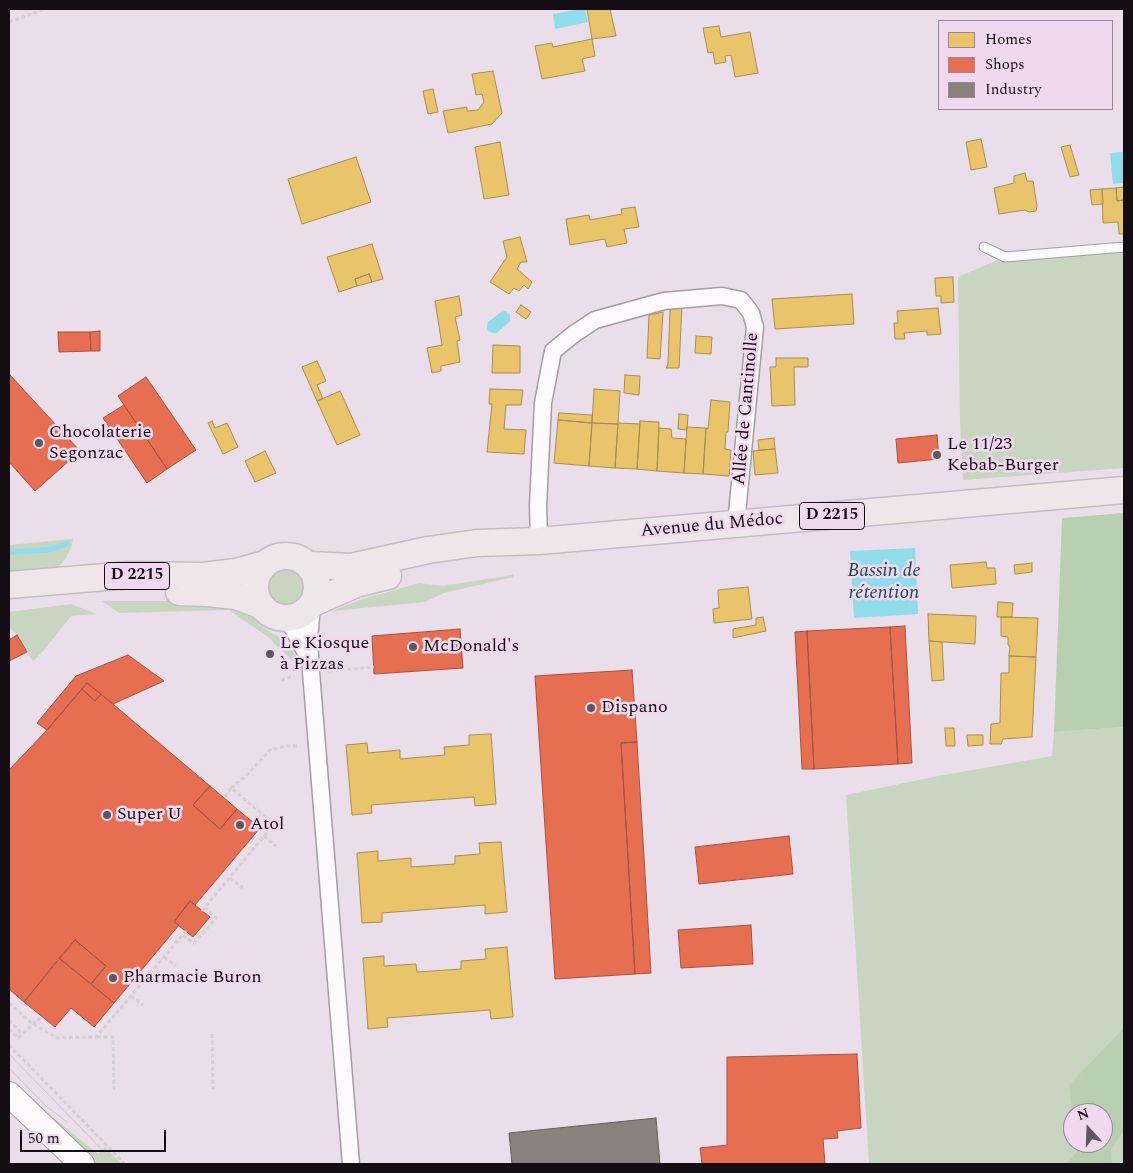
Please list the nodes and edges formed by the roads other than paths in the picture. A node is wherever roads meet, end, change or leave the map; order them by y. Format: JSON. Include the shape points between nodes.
{"nodes":[{"id":1,"x":984,"y":247,"type":"dead end"},
{"id":2,"x":1124,"y":247,"type":"edge"},
{"id":3,"x":1124,"y":490,"type":"edge"},
{"id":4,"x":736,"y":524,"type":"junction"},
{"id":5,"x":539,"y":541,"type":"junction"},
{"id":6,"x":265,"y":564,"type":"junction"},
{"id":7,"x":310,"y":565,"type":"junction"},
{"id":8,"x":9,"y":585,"type":"edge"},
{"id":9,"x":9,"y":601,"type":"edge"},
{"id":10,"x":313,"y":604,"type":"junction"},
{"id":11,"x":260,"y":605,"type":"junction"},
{"id":12,"x":288,"y":618,"type":"junction"},
{"id":13,"x":303,"y":671,"type":"junction"},
{"id":14,"x":9,"y":1094,"type":"edge"},
{"id":15,"x":9,"y":1116,"type":"edge"},
{"id":16,"x":63,"y":1164,"type":"edge"},
{"id":17,"x":82,"y":1164,"type":"edge"},
{"id":18,"x":350,"y":1164,"type":"edge"}],
"edges":[{"from":1,"to":2,"type":"lane","via":[[1005,257]]},
{"from":3,"to":4,"type":"main road","name":"Avenue du Médoc","number":"D 2215"},
{"from":4,"to":5,"type":"main road","name":"Avenue du Médoc","number":"D 2215"},
{"from":4,"to":5,"type":"street","name":"Allée de Cantinolle","via":[[755,327],[751,312],[741,300],[722,296],[674,300],[595,320],[553,351],[543,403]]},
{"from":5,"to":7,"type":"main road","name":"Avenue du Médoc","number":"D 2215","via":[[428,550],[351,568]]},
{"from":5,"to":10,"type":"main road","name":"Avenue du Médoc","number":"D 2215","via":[[488,556],[418,568],[356,584]]},
{"from":6,"to":7,"type":"main road","via":[[280,556],[291,556]]},
{"from":6,"to":8,"type":"main road","number":"D 2215","via":[[204,576],[130,576]]},
{"from":6,"to":11,"type":"main road","via":[[259,571],[254,588]]},
{"from":7,"to":10,"type":"main road","via":[[318,582]]},
{"from":9,"to":11,"type":"main road","number":"D 2215","via":[[168,592],[236,596]]},
{"from":10,"to":12,"type":"main road","via":[[297,617]]},
{"from":10,"to":13,"type":"street"},
{"from":11,"to":12,"type":"main road","via":[[278,618]]},
{"from":12,"to":13,"type":"street","via":[[306,652]]},
{"from":13,"to":18,"type":"street"},
{"from":14,"to":17,"type":"street"},
{"from":15,"to":16,"type":"street"}]}
